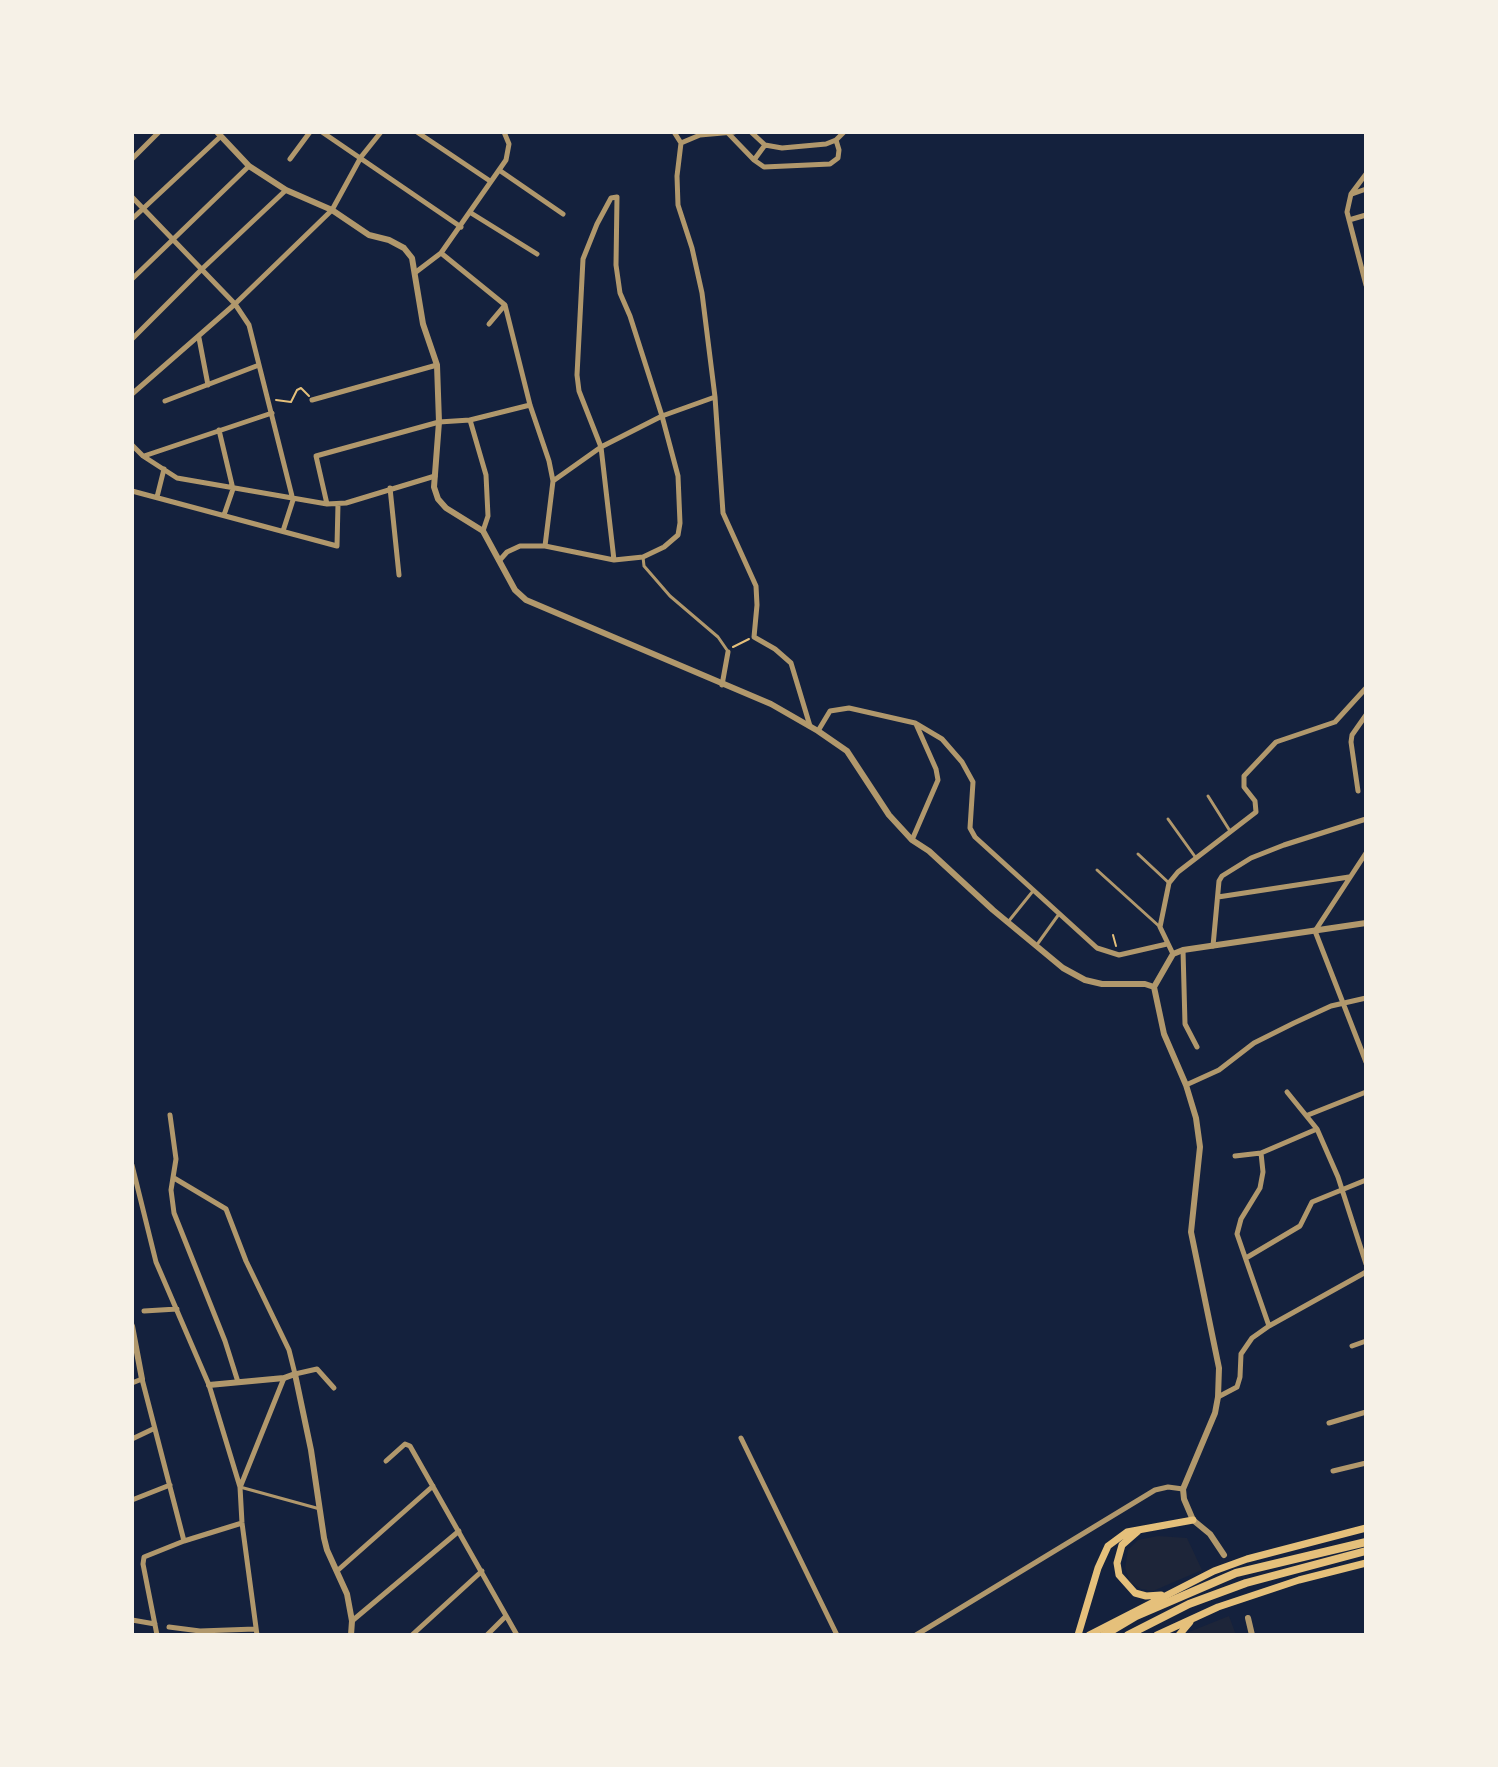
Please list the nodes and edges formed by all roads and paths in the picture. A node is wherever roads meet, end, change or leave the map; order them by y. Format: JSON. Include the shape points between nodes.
{"nodes":[{"id":1,"x":159,"y":132,"type":"edge"},
{"id":2,"x":310,"y":132,"type":"edge"},
{"id":3,"x":322,"y":132,"type":"edge"},
{"id":4,"x":381,"y":132,"type":"edge"},
{"id":5,"x":417,"y":132,"type":"edge"},
{"id":6,"x":504,"y":132,"type":"edge"},
{"id":7,"x":674,"y":132,"type":"edge"},
{"id":8,"x":734,"y":132,"type":"edge"},
{"id":9,"x":751,"y":132,"type":"edge"},
{"id":10,"x":844,"y":132,"type":"edge"},
{"id":11,"x":728,"y":133,"type":"edge"},
{"id":12,"x":218,"y":134,"type":"edge"},
{"id":13,"x":836,"y":140,"type":"junction"},
{"id":14,"x":681,"y":143,"type":"junction"},
{"id":15,"x":765,"y":145,"type":"junction"},
{"id":16,"x":361,"y":157,"type":"junction"},
{"id":17,"x":132,"y":159,"type":"edge"},
{"id":18,"x":290,"y":159,"type":"dead end"},
{"id":19,"x":754,"y":160,"type":"junction"},
{"id":20,"x":249,"y":166,"type":"junction"},
{"id":21,"x":499,"y":170,"type":"junction"},
{"id":22,"x":1366,"y":174,"type":"edge"},
{"id":23,"x":490,"y":181,"type":"junction"},
{"id":24,"x":1366,"y":189,"type":"edge"},
{"id":25,"x":286,"y":190,"type":"junction"},
{"id":26,"x":1351,"y":194,"type":"junction"},
{"id":27,"x":132,"y":197,"type":"edge"},
{"id":28,"x":142,"y":208,"type":"junction"},
{"id":29,"x":332,"y":210,"type":"junction"},
{"id":30,"x":471,"y":213,"type":"junction"},
{"id":31,"x":563,"y":214,"type":"dead end"},
{"id":32,"x":1366,"y":215,"type":"edge"},
{"id":33,"x":132,"y":219,"type":"edge"},
{"id":34,"x":1349,"y":220,"type":"junction"},
{"id":35,"x":461,"y":227,"type":"junction"},
{"id":36,"x":173,"y":240,"type":"junction"},
{"id":37,"x":441,"y":253,"type":"junction"},
{"id":38,"x":537,"y":254,"type":"dead end"},
{"id":39,"x":202,"y":269,"type":"junction"},
{"id":40,"x":1364,"y":271,"type":"edge"},
{"id":41,"x":416,"y":272,"type":"junction"},
{"id":42,"x":132,"y":279,"type":"edge"},
{"id":43,"x":1366,"y":285,"type":"edge"},
{"id":44,"x":235,"y":304,"type":"junction"},
{"id":45,"x":505,"y":305,"type":"junction"},
{"id":46,"x":489,"y":324,"type":"dead end"},
{"id":47,"x":198,"y":337,"type":"junction"},
{"id":48,"x":132,"y":339,"type":"edge"},
{"id":49,"x":259,"y":365,"type":"junction"},
{"id":50,"x":437,"y":365,"type":"junction"},
{"id":51,"x":208,"y":385,"type":"junction"},
{"id":52,"x":265,"y":393,"type":"junction"},
{"id":53,"x":132,"y":394,"type":"edge"},
{"id":54,"x":715,"y":397,"type":"junction"},
{"id":55,"x":312,"y":400,"type":"joint"},
{"id":56,"x":165,"y":401,"type":"dead end"},
{"id":57,"x":530,"y":405,"type":"junction"},
{"id":58,"x":272,"y":413,"type":"junction"},
{"id":59,"x":662,"y":416,"type":"junction"},
{"id":60,"x":470,"y":420,"type":"junction"},
{"id":61,"x":439,"y":422,"type":"junction"},
{"id":62,"x":219,"y":430,"type":"junction"},
{"id":63,"x":132,"y":445,"type":"edge"},
{"id":64,"x":601,"y":447,"type":"junction"},
{"id":65,"x":143,"y":456,"type":"junction"},
{"id":66,"x":164,"y":469,"type":"junction"},
{"id":67,"x":435,"y":476,"type":"junction"},
{"id":68,"x":553,"y":481,"type":"junction"},
{"id":69,"x":390,"y":488,"type":"junction"},
{"id":70,"x":233,"y":489,"type":"junction"},
{"id":71,"x":132,"y":491,"type":"edge"},
{"id":72,"x":157,"y":497,"type":"junction"},
{"id":73,"x":293,"y":500,"type":"junction"},
{"id":74,"x":327,"y":504,"type":"junction"},
{"id":75,"x":338,"y":504,"type":"junction"},
{"id":76,"x":224,"y":515,"type":"junction"},
{"id":77,"x":283,"y":531,"type":"junction"},
{"id":78,"x":483,"y":531,"type":"junction"},
{"id":79,"x":545,"y":546,"type":"junction"},
{"id":80,"x":643,"y":557,"type":"junction"},
{"id":81,"x":614,"y":560,"type":"junction"},
{"id":82,"x":499,"y":561,"type":"junction"},
{"id":83,"x":399,"y":575,"type":"dead end"},
{"id":84,"x":754,"y":637,"type":"junction"},
{"id":85,"x":728,"y":652,"type":"junction"},
{"id":86,"x":722,"y":685,"type":"junction"},
{"id":87,"x":1366,"y":688,"type":"edge"},
{"id":88,"x":1366,"y":715,"type":"edge"},
{"id":89,"x":915,"y":723,"type":"junction"},
{"id":90,"x":810,"y":726,"type":"junction"},
{"id":91,"x":818,"y":731,"type":"junction"},
{"id":92,"x":1358,"y":791,"type":"dead end"},
{"id":93,"x":1208,"y":796,"type":"dead end"},
{"id":94,"x":1168,"y":819,"type":"dead end"},
{"id":95,"x":1366,"y":819,"type":"edge"},
{"id":96,"x":1230,"y":831,"type":"junction"},
{"id":97,"x":912,"y":840,"type":"junction"},
{"id":98,"x":1366,"y":853,"type":"edge"},
{"id":99,"x":1138,"y":854,"type":"dead end"},
{"id":100,"x":1196,"y":858,"type":"junction"},
{"id":101,"x":1097,"y":870,"type":"dead end"},
{"id":102,"x":1350,"y":877,"type":"junction"},
{"id":103,"x":1169,"y":883,"type":"junction"},
{"id":104,"x":1034,"y":891,"type":"junction"},
{"id":105,"x":1218,"y":897,"type":"junction"},
{"id":106,"x":1059,"y":914,"type":"junction"},
{"id":107,"x":1008,"y":922,"type":"junction"},
{"id":108,"x":1366,"y":923,"type":"edge"},
{"id":109,"x":1160,"y":927,"type":"junction"},
{"id":110,"x":1315,"y":931,"type":"junction"},
{"id":111,"x":1113,"y":935,"type":"dead end"},
{"id":112,"x":1167,"y":944,"type":"junction"},
{"id":113,"x":1036,"y":946,"type":"junction"},
{"id":114,"x":1213,"y":946,"type":"junction"},
{"id":115,"x":1183,"y":950,"type":"junction"},
{"id":116,"x":1173,"y":954,"type":"junction"},
{"id":117,"x":1119,"y":955,"type":"junction"},
{"id":118,"x":1154,"y":987,"type":"junction"},
{"id":119,"x":1366,"y":998,"type":"edge"},
{"id":120,"x":1342,"y":1004,"type":"junction"},
{"id":121,"x":1197,"y":1047,"type":"dead end"},
{"id":122,"x":1366,"y":1062,"type":"edge"},
{"id":123,"x":1186,"y":1085,"type":"junction"},
{"id":124,"x":1287,"y":1092,"type":"dead end"},
{"id":125,"x":1366,"y":1092,"type":"edge"},
{"id":126,"x":170,"y":1115,"type":"dead end"},
{"id":127,"x":1308,"y":1115,"type":"junction"},
{"id":128,"x":1317,"y":1129,"type":"junction"},
{"id":129,"x":1261,"y":1153,"type":"junction"},
{"id":130,"x":1235,"y":1156,"type":"dead end"},
{"id":131,"x":132,"y":1165,"type":"edge"},
{"id":132,"x":174,"y":1178,"type":"junction"},
{"id":133,"x":1366,"y":1180,"type":"edge"},
{"id":134,"x":1342,"y":1189,"type":"junction"},
{"id":135,"x":1246,"y":1258,"type":"junction"},
{"id":136,"x":1366,"y":1264,"type":"edge"},
{"id":137,"x":1366,"y":1272,"type":"edge"},
{"id":138,"x":177,"y":1309,"type":"junction"},
{"id":139,"x":144,"y":1311,"type":"dead end"},
{"id":140,"x":132,"y":1326,"type":"edge"},
{"id":141,"x":1269,"y":1326,"type":"junction"},
{"id":142,"x":1366,"y":1341,"type":"edge"},
{"id":143,"x":1352,"y":1346,"type":"dead end"},
{"id":144,"x":295,"y":1374,"type":"junction"},
{"id":145,"x":284,"y":1378,"type":"junction"},
{"id":146,"x":142,"y":1379,"type":"junction"},
{"id":147,"x":238,"y":1382,"type":"junction"},
{"id":148,"x":132,"y":1383,"type":"edge"},
{"id":149,"x":209,"y":1385,"type":"junction"},
{"id":150,"x":334,"y":1388,"type":"dead end"},
{"id":151,"x":1218,"y":1397,"type":"junction"},
{"id":152,"x":1366,"y":1412,"type":"edge"},
{"id":153,"x":1329,"y":1423,"type":"dead end"},
{"id":154,"x":153,"y":1429,"type":"junction"},
{"id":155,"x":741,"y":1438,"type":"dead end"},
{"id":156,"x":132,"y":1439,"type":"edge"},
{"id":157,"x":386,"y":1461,"type":"dead end"},
{"id":158,"x":1366,"y":1463,"type":"edge"},
{"id":159,"x":1333,"y":1471,"type":"dead end"},
{"id":160,"x":170,"y":1485,"type":"junction"},
{"id":161,"x":433,"y":1486,"type":"junction"},
{"id":162,"x":240,"y":1487,"type":"junction"},
{"id":163,"x":1183,"y":1489,"type":"junction"},
{"id":164,"x":132,"y":1500,"type":"edge"},
{"id":165,"x":320,"y":1509,"type":"junction"},
{"id":166,"x":1193,"y":1520,"type":"junction"},
{"id":167,"x":242,"y":1523,"type":"junction"},
{"id":168,"x":1366,"y":1528,"type":"edge"},
{"id":169,"x":1141,"y":1529,"type":"junction"},
{"id":170,"x":459,"y":1531,"type":"junction"},
{"id":171,"x":184,"y":1541,"type":"junction"},
{"id":172,"x":1366,"y":1542,"type":"edge"},
{"id":173,"x":1366,"y":1551,"type":"edge"},
{"id":174,"x":1224,"y":1555,"type":"dead end"},
{"id":175,"x":1366,"y":1563,"type":"edge"},
{"id":176,"x":337,"y":1571,"type":"junction"},
{"id":177,"x":482,"y":1571,"type":"junction"},
{"id":178,"x":1167,"y":1594,"type":"junction"},
{"id":179,"x":506,"y":1616,"type":"junction"},
{"id":180,"x":1194,"y":1617,"type":"junction"},
{"id":181,"x":1248,"y":1618,"type":"dead end"},
{"id":182,"x":132,"y":1620,"type":"edge"},
{"id":183,"x":352,"y":1621,"type":"junction"},
{"id":184,"x":155,"y":1624,"type":"junction"},
{"id":185,"x":169,"y":1627,"type":"dead end"},
{"id":186,"x":256,"y":1632,"type":"edge"},
{"id":187,"x":200,"y":1633,"type":"edge"},
{"id":188,"x":157,"y":1635,"type":"edge"},
{"id":189,"x":351,"y":1635,"type":"edge"},
{"id":190,"x":412,"y":1635,"type":"edge"},
{"id":191,"x":487,"y":1635,"type":"edge"},
{"id":192,"x":517,"y":1635,"type":"edge"},
{"id":193,"x":837,"y":1635,"type":"edge"},
{"id":194,"x":916,"y":1635,"type":"edge"},
{"id":195,"x":1078,"y":1635,"type":"edge"},
{"id":196,"x":1089,"y":1635,"type":"edge"},
{"id":197,"x":1104,"y":1635,"type":"edge"},
{"id":198,"x":1128,"y":1635,"type":"edge"},
{"id":199,"x":1157,"y":1635,"type":"edge"},
{"id":200,"x":1179,"y":1635,"type":"edge"},
{"id":201,"x":1252,"y":1635,"type":"edge"}],
"edges":[{"from":1,"to":17,"type":"street"},
{"from":2,"to":18,"type":"street"},
{"from":3,"to":16,"type":"street"},
{"from":4,"to":16,"type":"street"},
{"from":5,"to":23,"type":"street"},
{"from":6,"to":21,"type":"street","via":[[509,144]]},
{"from":7,"to":14,"type":"street"},
{"from":8,"to":11,"type":"street"},
{"from":9,"to":15,"type":"street"},
{"from":10,"to":13,"type":"street"},
{"from":11,"to":14,"type":"street"},
{"from":11,"to":19,"type":"street"},
{"from":12,"to":20,"type":"street"},
{"from":12,"to":28,"type":"street"},
{"from":13,"to":15,"type":"street","via":[[782,148]]},
{"from":13,"to":19,"type":"street","via":[[838,158],[830,164],[764,167]]},
{"from":14,"to":54,"type":"street","via":[[678,205],[702,293]]},
{"from":15,"to":19,"type":"street"},
{"from":16,"to":29,"type":"street"},
{"from":16,"to":35,"type":"street"},
{"from":20,"to":25,"type":"street"},
{"from":20,"to":36,"type":"street"},
{"from":21,"to":23,"type":"street"},
{"from":21,"to":31,"type":"street"},
{"from":22,"to":26,"type":"street"},
{"from":23,"to":30,"type":"street"},
{"from":24,"to":26,"type":"street"},
{"from":25,"to":29,"type":"street"},
{"from":25,"to":39,"type":"street"},
{"from":26,"to":34,"type":"street"},
{"from":27,"to":28,"type":"street"},
{"from":28,"to":33,"type":"street"},
{"from":28,"to":36,"type":"street"},
{"from":29,"to":41,"type":"street","via":[[369,235],[404,248]]},
{"from":29,"to":44,"type":"street"},
{"from":30,"to":35,"type":"street"},
{"from":30,"to":38,"type":"street"},
{"from":32,"to":34,"type":"street"},
{"from":34,"to":40,"type":"street"},
{"from":35,"to":37,"type":"street"},
{"from":36,"to":39,"type":"street"},
{"from":36,"to":42,"type":"street"},
{"from":37,"to":41,"type":"street"},
{"from":37,"to":45,"type":"street"},
{"from":39,"to":44,"type":"street"},
{"from":39,"to":48,"type":"street"},
{"from":40,"to":43,"type":"street"},
{"from":41,"to":50,"type":"street","via":[[423,324]]},
{"from":44,"to":47,"type":"street"},
{"from":44,"to":49,"type":"street","via":[[249,325]]},
{"from":45,"to":46,"type":"street"},
{"from":45,"to":57,"type":"street"},
{"from":47,"to":51,"type":"street"},
{"from":47,"to":53,"type":"street"},
{"from":49,"to":51,"type":"street"},
{"from":49,"to":52,"type":"street"},
{"from":50,"to":55,"type":"street"},
{"from":50,"to":61,"type":"street"},
{"from":51,"to":56,"type":"street"},
{"from":52,"to":55,"type":"path","via":[[286,403],[301,388]]},
{"from":52,"to":58,"type":"street"},
{"from":54,"to":59,"type":"street"},
{"from":54,"to":84,"type":"street","via":[[723,513],[756,586]]},
{"from":57,"to":60,"type":"street"},
{"from":57,"to":68,"type":"street"},
{"from":58,"to":62,"type":"street"},
{"from":58,"to":73,"type":"street"},
{"from":59,"to":64,"type":"street"},
{"from":59,"to":64,"type":"street","via":[[620,293],[617,197],[611,198],[583,259],[579,312],[579,391]]},
{"from":59,"to":80,"type":"street","via":[[678,476],[680,523],[678,535]]},
{"from":60,"to":61,"type":"street"},
{"from":60,"to":78,"type":"street","via":[[486,475],[488,516]]},
{"from":61,"to":67,"type":"street"},
{"from":61,"to":74,"type":"street","via":[[316,456]]},
{"from":62,"to":65,"type":"street"},
{"from":62,"to":70,"type":"street"},
{"from":63,"to":65,"type":"street"},
{"from":64,"to":68,"type":"street"},
{"from":64,"to":81,"type":"street"},
{"from":65,"to":66,"type":"street"},
{"from":66,"to":70,"type":"street","via":[[177,478]]},
{"from":66,"to":72,"type":"street"},
{"from":67,"to":69,"type":"street"},
{"from":67,"to":78,"type":"street","via":[[438,499]]},
{"from":68,"to":79,"type":"street"},
{"from":69,"to":75,"type":"street"},
{"from":69,"to":83,"type":"street"},
{"from":70,"to":73,"type":"street"},
{"from":70,"to":76,"type":"street"},
{"from":71,"to":72,"type":"street"},
{"from":72,"to":76,"type":"street"},
{"from":73,"to":74,"type":"street"},
{"from":73,"to":77,"type":"street"},
{"from":74,"to":75,"type":"street"},
{"from":75,"to":77,"type":"street","via":[[337,546]]},
{"from":76,"to":77,"type":"street"},
{"from":78,"to":82,"type":"street"},
{"from":79,"to":81,"type":"street"},
{"from":79,"to":82,"type":"street","via":[[520,546]]},
{"from":80,"to":81,"type":"street"},
{"from":80,"to":85,"type":"street","via":[[644,566],[670,596]]},
{"from":82,"to":86,"type":"street","via":[[526,600]]},
{"from":84,"to":85,"type":"path"},
{"from":84,"to":90,"type":"street","via":[[791,663]]},
{"from":85,"to":86,"type":"street"},
{"from":86,"to":90,"type":"street"},
{"from":87,"to":96,"type":"street","via":[[1335,722],[1271,745],[1242,783],[1256,812]]},
{"from":88,"to":92,"type":"street","via":[[1351,742]]},
{"from":89,"to":91,"type":"street","via":[[839,708],[830,711]]},
{"from":89,"to":97,"type":"street","via":[[938,780]]},
{"from":89,"to":104,"type":"street","via":[[942,739],[973,782],[970,828],[975,837]]},
{"from":90,"to":91,"type":"street"},
{"from":91,"to":97,"type":"street","via":[[847,751]]},
{"from":93,"to":96,"type":"street"},
{"from":94,"to":100,"type":"street"},
{"from":95,"to":105,"type":"street","via":[[1251,858],[1222,876]]},
{"from":96,"to":100,"type":"street"},
{"from":97,"to":107,"type":"street"},
{"from":98,"to":102,"type":"street"},
{"from":99,"to":103,"type":"street"},
{"from":100,"to":103,"type":"street"},
{"from":101,"to":109,"type":"street"},
{"from":102,"to":105,"type":"street"},
{"from":102,"to":110,"type":"street"},
{"from":103,"to":109,"type":"street"},
{"from":104,"to":106,"type":"street"},
{"from":104,"to":107,"type":"street"},
{"from":105,"to":114,"type":"street"},
{"from":106,"to":113,"type":"street"},
{"from":106,"to":117,"type":"street","via":[[1097,948]]},
{"from":107,"to":113,"type":"street"},
{"from":108,"to":110,"type":"street"},
{"from":109,"to":112,"type":"street"},
{"from":110,"to":114,"type":"street"},
{"from":110,"to":120,"type":"street"},
{"from":111,"to":117,"type":"path"},
{"from":112,"to":116,"type":"street"},
{"from":112,"to":117,"type":"street"},
{"from":113,"to":118,"type":"street","via":[[1085,980]]},
{"from":114,"to":115,"type":"street"},
{"from":115,"to":116,"type":"street"},
{"from":115,"to":121,"type":"street","via":[[1185,1024]]},
{"from":116,"to":118,"type":"street"},
{"from":118,"to":123,"type":"street","via":[[1164,1034]]},
{"from":119,"to":120,"type":"street"},
{"from":120,"to":122,"type":"street"},
{"from":120,"to":123,"type":"street","via":[[1254,1043],[1219,1070]]},
{"from":123,"to":151,"type":"street","via":[[1200,1147],[1191,1232],[1219,1368]]},
{"from":124,"to":127,"type":"street"},
{"from":125,"to":127,"type":"street"},
{"from":126,"to":132,"type":"street"},
{"from":127,"to":128,"type":"street"},
{"from":128,"to":129,"type":"street"},
{"from":128,"to":134,"type":"street"},
{"from":129,"to":130,"type":"street"},
{"from":129,"to":135,"type":"street","via":[[1260,1188],[1238,1226]]},
{"from":131,"to":138,"type":"street","via":[[156,1262]]},
{"from":132,"to":144,"type":"street","via":[[226,1209]]},
{"from":132,"to":147,"type":"street","via":[[174,1213]]},
{"from":133,"to":134,"type":"street"},
{"from":134,"to":135,"type":"street","via":[[1312,1202],[1300,1226]]},
{"from":134,"to":136,"type":"street"},
{"from":135,"to":141,"type":"street"},
{"from":137,"to":141,"type":"street"},
{"from":138,"to":139,"type":"street"},
{"from":138,"to":149,"type":"street"},
{"from":140,"to":146,"type":"street"},
{"from":141,"to":151,"type":"street","via":[[1241,1354],[1237,1387]]},
{"from":142,"to":143,"type":"street"},
{"from":144,"to":145,"type":"street"},
{"from":144,"to":150,"type":"street","via":[[317,1369]]},
{"from":144,"to":165,"type":"street"},
{"from":145,"to":147,"type":"street"},
{"from":145,"to":162,"type":"street"},
{"from":146,"to":148,"type":"street"},
{"from":146,"to":154,"type":"street"},
{"from":147,"to":149,"type":"street"},
{"from":149,"to":162,"type":"street"},
{"from":151,"to":163,"type":"street"},
{"from":152,"to":153,"type":"street"},
{"from":154,"to":156,"type":"street"},
{"from":154,"to":160,"type":"street"},
{"from":155,"to":193,"type":"street"},
{"from":157,"to":161,"type":"street","via":[[407,1444]]},
{"from":158,"to":159,"type":"street"},
{"from":160,"to":164,"type":"street"},
{"from":160,"to":171,"type":"street"},
{"from":161,"to":170,"type":"street"},
{"from":161,"to":176,"type":"street"},
{"from":162,"to":165,"type":"street"},
{"from":162,"to":167,"type":"street"},
{"from":163,"to":166,"type":"street"},
{"from":163,"to":194,"type":"street","via":[[1155,1490]]},
{"from":165,"to":176,"type":"street","via":[[327,1550]]},
{"from":166,"to":169,"type":"main road"},
{"from":166,"to":174,"type":"street"},
{"from":167,"to":171,"type":"street"},
{"from":167,"to":186,"type":"street"},
{"from":168,"to":178,"type":"main road","via":[[1247,1559]]},
{"from":169,"to":178,"type":"main road","via":[[1122,1545],[1119,1575],[1135,1593]]},
{"from":169,"to":195,"type":"main road","via":[[1108,1546]]},
{"from":170,"to":177,"type":"street"},
{"from":170,"to":183,"type":"street"},
{"from":171,"to":184,"type":"street","via":[[144,1557]]},
{"from":172,"to":197,"type":"highway","via":[[1236,1573]]},
{"from":173,"to":198,"type":"highway","via":[[1246,1583]]},
{"from":175,"to":180,"type":"main road"},
{"from":176,"to":183,"type":"street"},
{"from":177,"to":179,"type":"street"},
{"from":177,"to":190,"type":"street"},
{"from":178,"to":196,"type":"main road"},
{"from":179,"to":191,"type":"street"},
{"from":179,"to":192,"type":"street"},
{"from":180,"to":199,"type":"main road"},
{"from":180,"to":200,"type":"main road"},
{"from":181,"to":201,"type":"street"},
{"from":182,"to":184,"type":"street"},
{"from":183,"to":189,"type":"street"},
{"from":184,"to":188,"type":"street"},
{"from":185,"to":187,"type":"street"},
{"from":186,"to":187,"type":"street"}]}
